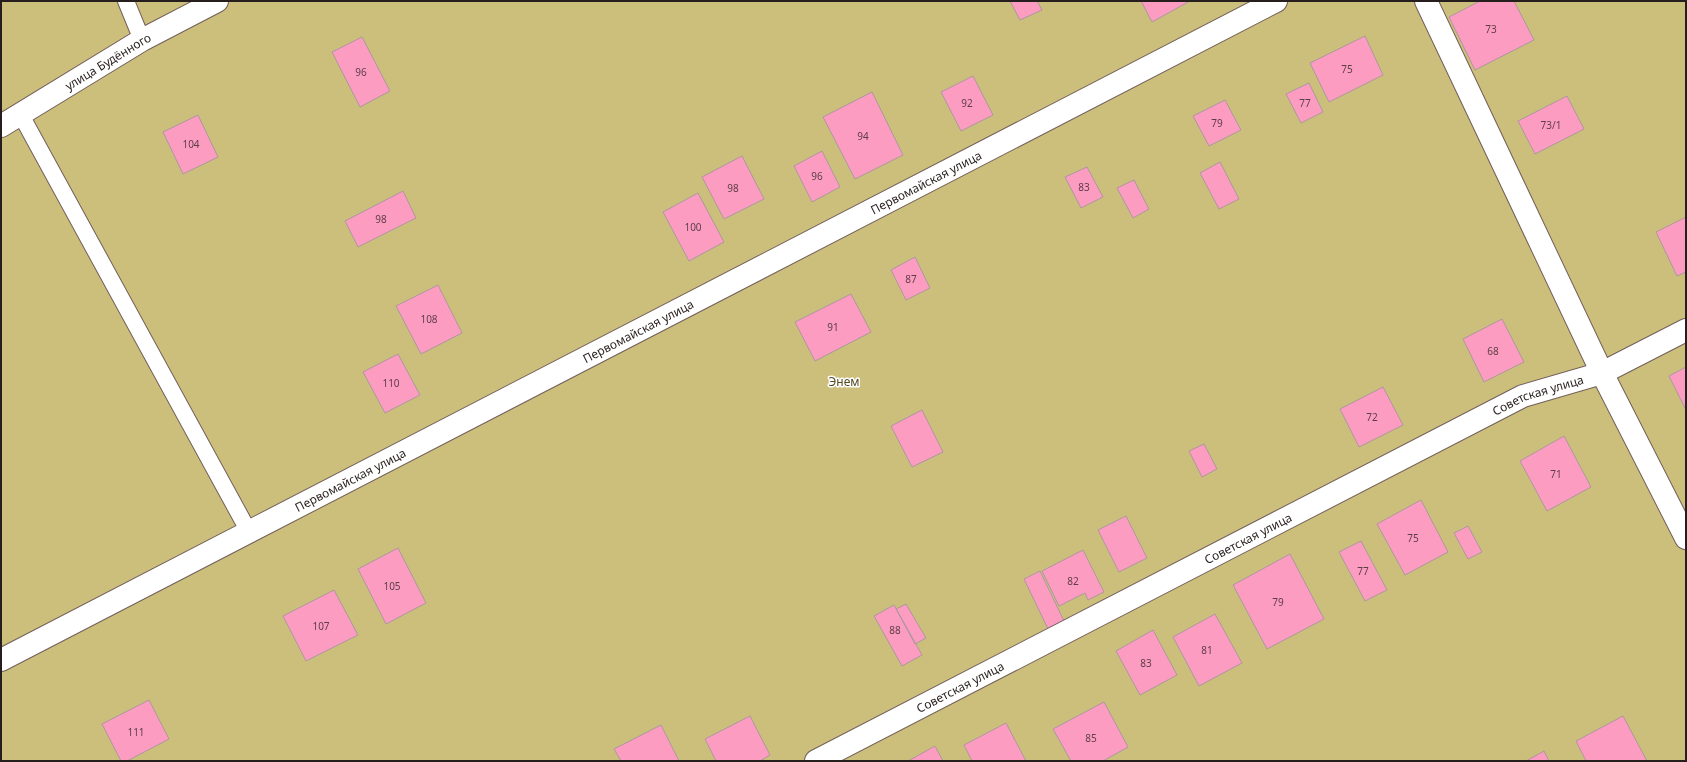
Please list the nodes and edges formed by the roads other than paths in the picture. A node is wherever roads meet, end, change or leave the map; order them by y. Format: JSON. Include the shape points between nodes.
{"nodes":[{"id":1,"x":126,"y":1,"type":"edge"},
{"id":2,"x":217,"y":1,"type":"edge"},
{"id":3,"x":1276,"y":1,"type":"edge"},
{"id":4,"x":1426,"y":1,"type":"edge"},
{"id":5,"x":142,"y":40,"type":"junction"},
{"id":6,"x":20,"y":115,"type":"junction"},
{"id":7,"x":1,"y":126,"type":"edge"},
{"id":8,"x":1686,"y":330,"type":"edge"},
{"id":9,"x":1602,"y":373,"type":"junction"},
{"id":10,"x":249,"y":532,"type":"junction"},
{"id":11,"x":1686,"y":538,"type":"edge"},
{"id":12,"x":1,"y":660,"type":"edge"},
{"id":13,"x":816,"y":761,"type":"edge"}],
"edges":[{"from":1,"to":5,"type":"lane"},
{"from":2,"to":5,"type":"street","name":"улица Будённого"},
{"from":3,"to":10,"type":"street","name":"Первомайская улица"},
{"from":4,"to":9,"type":"street"},
{"from":5,"to":6,"type":"street","name":"улица Будённого"},
{"from":6,"to":7,"type":"street","name":"улица Будённого"},
{"from":6,"to":10,"type":"lane"},
{"from":8,"to":9,"type":"street","name":"Советская улица"},
{"from":9,"to":11,"type":"street"},
{"from":9,"to":13,"type":"street","name":"Советская улица","via":[[1524,396]]},
{"from":10,"to":12,"type":"street","name":"Первомайская улица"}]}
